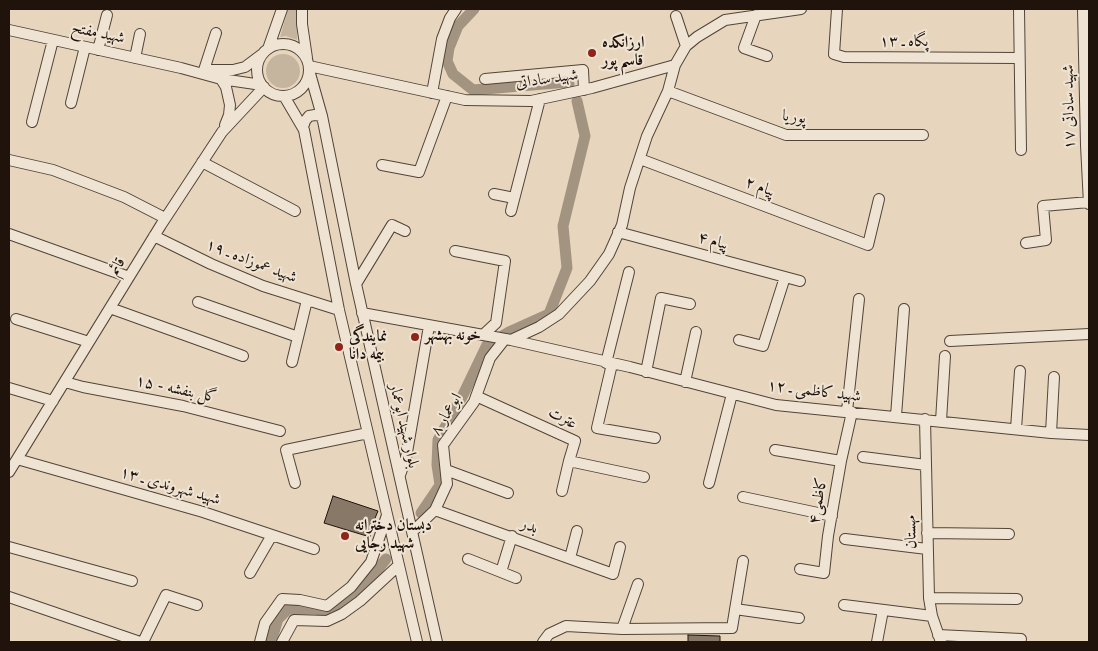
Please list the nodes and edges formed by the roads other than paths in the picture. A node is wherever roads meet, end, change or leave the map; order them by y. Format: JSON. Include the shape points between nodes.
{"nodes":[{"id":1,"x":282,"y":9,"type":"edge"},
{"id":2,"x":302,"y":9,"type":"edge"},
{"id":3,"x":454,"y":9,"type":"edge"},
{"id":4,"x":801,"y":9,"type":"edge"},
{"id":5,"x":837,"y":9,"type":"edge"},
{"id":6,"x":1018,"y":9,"type":"edge"},
{"id":7,"x":1083,"y":9,"type":"edge"},
{"id":8,"x":107,"y":15,"type":"dead end"},
{"id":9,"x":756,"y":15,"type":"junction"},
{"id":10,"x":676,"y":16,"type":"dead end"},
{"id":11,"x":9,"y":30,"type":"edge"},
{"id":12,"x":140,"y":34,"type":"dead end"},
{"id":13,"x":216,"y":34,"type":"dead end"},
{"id":14,"x":53,"y":40,"type":"junction"},
{"id":15,"x":686,"y":46,"type":"junction"},
{"id":16,"x":85,"y":47,"type":"junction"},
{"id":17,"x":98,"y":50,"type":"junction"},
{"id":18,"x":265,"y":52,"type":"junction"},
{"id":19,"x":767,"y":56,"type":"dead end"},
{"id":20,"x":135,"y":58,"type":"junction"},
{"id":21,"x":1019,"y":58,"type":"junction"},
{"id":22,"x":675,"y":65,"type":"junction"},
{"id":23,"x":308,"y":66,"type":"junction"},
{"id":24,"x":181,"y":68,"type":"junction"},
{"id":25,"x":204,"y":70,"type":"junction"},
{"id":26,"x":221,"y":79,"type":"junction"},
{"id":27,"x":485,"y":79,"type":"dead end"},
{"id":28,"x":263,"y":86,"type":"junction"},
{"id":29,"x":584,"y":90,"type":"junction"},
{"id":30,"x":668,"y":92,"type":"junction"},
{"id":31,"x":432,"y":93,"type":"junction"},
{"id":32,"x":284,"y":96,"type":"junction"},
{"id":33,"x":447,"y":96,"type":"junction"},
{"id":34,"x":540,"y":99,"type":"junction"},
{"id":35,"x":71,"y":104,"type":"dead end"},
{"id":36,"x":322,"y":116,"type":"junction"},
{"id":37,"x":32,"y":122,"type":"dead end"},
{"id":38,"x":303,"y":127,"type":"junction"},
{"id":39,"x":222,"y":132,"type":"junction"},
{"id":40,"x":923,"y":134,"type":"dead end"},
{"id":41,"x":1021,"y":150,"type":"dead end"},
{"id":42,"x":640,"y":159,"type":"junction"},
{"id":43,"x":9,"y":160,"type":"edge"},
{"id":44,"x":202,"y":162,"type":"junction"},
{"id":45,"x":382,"y":165,"type":"dead end"},
{"id":46,"x":494,"y":194,"type":"dead end"},
{"id":47,"x":514,"y":198,"type":"junction"},
{"id":48,"x":878,"y":199,"type":"dead end"},
{"id":49,"x":1089,"y":203,"type":"edge"},
{"id":50,"x":511,"y":210,"type":"dead end"},
{"id":51,"x":296,"y":211,"type":"dead end"},
{"id":52,"x":165,"y":218,"type":"junction"},
{"id":53,"x":405,"y":231,"type":"dead end"},
{"id":54,"x":618,"y":232,"type":"junction"},
{"id":55,"x":9,"y":234,"type":"edge"},
{"id":56,"x":154,"y":236,"type":"junction"},
{"id":57,"x":1026,"y":243,"type":"dead end"},
{"id":58,"x":455,"y":251,"type":"dead end"},
{"id":59,"x":629,"y":272,"type":"dead end"},
{"id":60,"x":129,"y":277,"type":"junction"},
{"id":61,"x":785,"y":277,"type":"junction"},
{"id":62,"x":800,"y":281,"type":"dead end"},
{"id":63,"x":356,"y":284,"type":"junction"},
{"id":64,"x":859,"y":299,"type":"dead end"},
{"id":65,"x":307,"y":300,"type":"junction"},
{"id":66,"x":198,"y":302,"type":"dead end"},
{"id":67,"x":690,"y":304,"type":"dead end"},
{"id":68,"x":110,"y":308,"type":"junction"},
{"id":69,"x":904,"y":309,"type":"dead end"},
{"id":70,"x":339,"y":310,"type":"junction"},
{"id":71,"x":362,"y":313,"type":"junction"},
{"id":72,"x":16,"y":319,"type":"dead end"},
{"id":73,"x":429,"y":326,"type":"junction"},
{"id":74,"x":696,"y":332,"type":"dead end"},
{"id":75,"x":1089,"y":334,"type":"edge"},
{"id":76,"x":486,"y":336,"type":"junction"},
{"id":77,"x":298,"y":337,"type":"junction"},
{"id":78,"x":508,"y":339,"type":"junction"},
{"id":79,"x":739,"y":340,"type":"dead end"},
{"id":80,"x":950,"y":341,"type":"dead end"},
{"id":81,"x":89,"y":342,"type":"junction"},
{"id":82,"x":243,"y":356,"type":"dead end"},
{"id":83,"x":945,"y":356,"type":"dead end"},
{"id":84,"x":292,"y":362,"type":"dead end"},
{"id":85,"x":609,"y":363,"type":"junction"},
{"id":86,"x":1020,"y":371,"type":"dead end"},
{"id":87,"x":646,"y":372,"type":"junction"},
{"id":88,"x":1054,"y":377,"type":"dead end"},
{"id":89,"x":65,"y":382,"type":"junction"},
{"id":90,"x":685,"y":382,"type":"junction"},
{"id":91,"x":9,"y":388,"type":"edge"},
{"id":92,"x":732,"y":394,"type":"junction"},
{"id":93,"x":476,"y":396,"type":"junction"},
{"id":94,"x":53,"y":401,"type":"junction"},
{"id":95,"x":849,"y":412,"type":"junction"},
{"id":96,"x":896,"y":416,"type":"junction"},
{"id":97,"x":925,"y":419,"type":"junction"},
{"id":98,"x":941,"y":421,"type":"junction"},
{"id":99,"x":1016,"y":429,"type":"junction"},
{"id":100,"x":280,"y":431,"type":"dead end"},
{"id":101,"x":1051,"y":432,"type":"junction"},
{"id":102,"x":368,"y":433,"type":"junction"},
{"id":103,"x":1089,"y":435,"type":"edge"},
{"id":104,"x":655,"y":438,"type":"dead end"},
{"id":105,"x":775,"y":450,"type":"dead end"},
{"id":106,"x":863,"y":457,"type":"dead end"},
{"id":107,"x":17,"y":459,"type":"junction"},
{"id":108,"x":569,"y":461,"type":"junction"},
{"id":109,"x":841,"y":461,"type":"junction"},
{"id":110,"x":926,"y":465,"type":"junction"},
{"id":111,"x":446,"y":470,"type":"junction"},
{"id":112,"x":9,"y":472,"type":"edge"},
{"id":113,"x":399,"y":476,"type":"junction"},
{"id":114,"x":644,"y":477,"type":"dead end"},
{"id":115,"x":295,"y":483,"type":"dead end"},
{"id":116,"x":709,"y":483,"type":"dead end"},
{"id":117,"x":562,"y":491,"type":"dead end"},
{"id":118,"x":508,"y":493,"type":"dead end"},
{"id":119,"x":743,"y":497,"type":"dead end"},
{"id":120,"x":435,"y":510,"type":"junction"},
{"id":121,"x":387,"y":515,"type":"junction"},
{"id":122,"x":832,"y":516,"type":"junction"},
{"id":123,"x":577,"y":531,"type":"dead end"},
{"id":124,"x":412,"y":532,"type":"junction"},
{"id":125,"x":927,"y":533,"type":"junction"},
{"id":126,"x":1009,"y":534,"type":"dead end"},
{"id":127,"x":272,"y":535,"type":"junction"},
{"id":128,"x":512,"y":536,"type":"junction"},
{"id":129,"x":845,"y":540,"type":"dead end"},
{"id":130,"x":9,"y":547,"type":"edge"},
{"id":131,"x":620,"y":547,"type":"dead end"},
{"id":132,"x":314,"y":549,"type":"dead end"},
{"id":133,"x":927,"y":549,"type":"junction"},
{"id":134,"x":570,"y":558,"type":"junction"},
{"id":135,"x":468,"y":559,"type":"dead end"},
{"id":136,"x":743,"y":561,"type":"dead end"},
{"id":137,"x":399,"y":565,"type":"junction"},
{"id":138,"x":800,"y":569,"type":"dead end"},
{"id":139,"x":501,"y":572,"type":"junction"},
{"id":140,"x":250,"y":573,"type":"dead end"},
{"id":141,"x":516,"y":578,"type":"dead end"},
{"id":142,"x":132,"y":581,"type":"dead end"},
{"id":143,"x":638,"y":584,"type":"dead end"},
{"id":144,"x":9,"y":597,"type":"edge"},
{"id":145,"x":929,"y":598,"type":"junction"},
{"id":146,"x":1016,"y":599,"type":"dead end"},
{"id":147,"x":197,"y":605,"type":"dead end"},
{"id":148,"x":844,"y":605,"type":"dead end"},
{"id":149,"x":735,"y":609,"type":"junction"},
{"id":150,"x":883,"y":610,"type":"junction"},
{"id":151,"x":932,"y":616,"type":"junction"},
{"id":152,"x":799,"y":618,"type":"dead end"},
{"id":153,"x":622,"y":629,"type":"junction"},
{"id":154,"x":546,"y":638,"type":"edge"},
{"id":155,"x":939,"y":638,"type":"edge"},
{"id":156,"x":1021,"y":639,"type":"dead end"},
{"id":157,"x":142,"y":642,"type":"edge"},
{"id":158,"x":260,"y":642,"type":"edge"},
{"id":159,"x":282,"y":642,"type":"edge"},
{"id":160,"x":417,"y":642,"type":"edge"},
{"id":161,"x":438,"y":642,"type":"edge"},
{"id":162,"x":877,"y":642,"type":"edge"}],
"edges":[{"from":1,"to":18,"type":"street"},
{"from":2,"to":23,"type":"street","name":"بلوار شهید ابوعمار"},
{"from":3,"to":31,"type":"street","via":[[442,39]]},
{"from":4,"to":9,"type":"street"},
{"from":5,"to":21,"type":"street","name":"پگاه ـ ۱۳","via":[[834,54],[844,58]]},
{"from":6,"to":21,"type":"street"},
{"from":7,"to":49,"type":"street","name":"شهید ساداتی ۱۷"},
{"from":8,"to":17,"type":"street"},
{"from":9,"to":15,"type":"street","via":[[725,20]]},
{"from":9,"to":19,"type":"street","via":[[744,48]]},
{"from":10,"to":15,"type":"street"},
{"from":11,"to":14,"type":"street","name":"شهید مفتح"},
{"from":12,"to":20,"type":"street"},
{"from":13,"to":25,"type":"street"},
{"from":14,"to":16,"type":"street","name":"شهید مفتح"},
{"from":14,"to":37,"type":"street"},
{"from":15,"to":22,"type":"street"},
{"from":16,"to":17,"type":"street","name":"شهید مفتح"},
{"from":16,"to":35,"type":"street"},
{"from":17,"to":20,"type":"street","name":"شهید مفتح"},
{"from":18,"to":23,"type":"street","via":[[275,45],[291,45],[298,49]]},
{"from":18,"to":25,"type":"street","via":[[245,67]]},
{"from":18,"to":28,"type":"street","via":[[257,70]]},
{"from":20,"to":24,"type":"street","name":"شهید مفتح"},
{"from":21,"to":41,"type":"street"},
{"from":22,"to":29,"type":"street","name":"شهید ساداتی"},
{"from":22,"to":30,"type":"street"},
{"from":23,"to":31,"type":"street","name":"شهید ساداتی"},
{"from":23,"to":32,"type":"street","via":[[304,84]]},
{"from":23,"to":36,"type":"street","name":"بلوار شهید ابوعمار"},
{"from":24,"to":25,"type":"street"},
{"from":24,"to":26,"type":"street"},
{"from":26,"to":28,"type":"street"},
{"from":26,"to":39,"type":"street","via":[[230,105]]},
{"from":27,"to":29,"type":"street","via":[[583,70]]},
{"from":28,"to":32,"type":"street","via":[[276,95]]},
{"from":28,"to":39,"type":"street","name":"قائم"},
{"from":29,"to":34,"type":"street","name":"شهید ساداتی"},
{"from":30,"to":40,"type":"street","name":"پوریا","via":[[786,136]]},
{"from":30,"to":42,"type":"street"},
{"from":31,"to":33,"type":"street","name":"شهید ساداتی"},
{"from":32,"to":38,"type":"street"},
{"from":33,"to":34,"type":"street","name":"شهید ساداتی","via":[[465,100]]},
{"from":33,"to":45,"type":"street","via":[[418,172]]},
{"from":34,"to":47,"type":"street"},
{"from":36,"to":38,"type":"street","via":[[309,116]]},
{"from":36,"to":63,"type":"street","name":"بلوار شهید ابوعمار"},
{"from":38,"to":70,"type":"street"},
{"from":39,"to":44,"type":"street","name":"قائم"},
{"from":42,"to":48,"type":"street","name":"پیام ۲","via":[[868,245]]},
{"from":42,"to":54,"type":"street"},
{"from":43,"to":52,"type":"street","via":[[53,170],[124,197]]},
{"from":44,"to":51,"type":"street"},
{"from":44,"to":52,"type":"street","name":"قائم"},
{"from":46,"to":47,"type":"street"},
{"from":47,"to":50,"type":"street"},
{"from":49,"to":57,"type":"street","via":[[1043,206],[1046,240]]},
{"from":52,"to":56,"type":"street","name":"قائم"},
{"from":53,"to":63,"type":"street","via":[[392,225]]},
{"from":54,"to":61,"type":"street","name":"پیام ۴"},
{"from":54,"to":78,"type":"street","via":[[609,254],[590,281],[559,314],[539,327]]},
{"from":55,"to":60,"type":"street"},
{"from":56,"to":60,"type":"street","name":"قائم"},
{"from":56,"to":65,"type":"street","name":"شهید عموزاده ـ ۱۹","via":[[228,272]]},
{"from":58,"to":76,"type":"street","via":[[505,261],[496,323]]},
{"from":59,"to":85,"type":"street"},
{"from":60,"to":68,"type":"street","name":"قائم"},
{"from":61,"to":62,"type":"street","name":"پیام ۴"},
{"from":61,"to":79,"type":"street","via":[[763,346]]},
{"from":63,"to":71,"type":"street","name":"بلوار شهید ابوعمار"},
{"from":64,"to":95,"type":"street","name":"کاظمی۴"},
{"from":65,"to":70,"type":"street","name":"شهید عموزاده ـ ۱۹"},
{"from":65,"to":77,"type":"street"},
{"from":66,"to":77,"type":"street"},
{"from":67,"to":87,"type":"street","via":[[662,298]]},
{"from":68,"to":81,"type":"street","name":"قائم"},
{"from":68,"to":82,"type":"street"},
{"from":69,"to":96,"type":"street"},
{"from":70,"to":102,"type":"street"},
{"from":71,"to":73,"type":"street","name":"شهید کاظمی ـ ۱۲"},
{"from":71,"to":113,"type":"street","name":"بلوار شهید ابوعمار"},
{"from":72,"to":81,"type":"street"},
{"from":73,"to":76,"type":"street","name":"شهید کاظمی ـ ۱۲"},
{"from":73,"to":113,"type":"street","via":[[406,458]]},
{"from":74,"to":90,"type":"street"},
{"from":75,"to":80,"type":"street"},
{"from":76,"to":78,"type":"street","name":"شهید کاظمی ـ ۱۲"},
{"from":77,"to":84,"type":"street"},
{"from":78,"to":85,"type":"street","name":"شهید کاظمی ـ ۱۲"},
{"from":78,"to":93,"type":"street","name":"ابوعمار ۸","via":[[490,358]]},
{"from":81,"to":89,"type":"street","name":"قائم"},
{"from":83,"to":98,"type":"street"},
{"from":85,"to":87,"type":"street","name":"شهید کاظمی ـ ۱۲"},
{"from":85,"to":104,"type":"street","via":[[598,428]]},
{"from":86,"to":99,"type":"street"},
{"from":87,"to":90,"type":"street","name":"شهید کاظمی ـ ۱۲"},
{"from":88,"to":101,"type":"street"},
{"from":89,"to":94,"type":"street","name":"قائم"},
{"from":89,"to":100,"type":"street","name":"گل بنفشه - ۱۵","via":[[182,406]]},
{"from":90,"to":92,"type":"street","name":"شهید کاظمی ـ ۱۲"},
{"from":91,"to":94,"type":"street"},
{"from":92,"to":95,"type":"street","name":"شهید کاظمی ـ ۱۲","via":[[776,405]]},
{"from":92,"to":116,"type":"street"},
{"from":93,"to":108,"type":"street","name":"عترت","via":[[575,441]]},
{"from":93,"to":111,"type":"street","name":"ابوعمار ۸","via":[[444,445]]},
{"from":94,"to":107,"type":"street","name":"قائم"},
{"from":95,"to":96,"type":"street","name":"شهید کاظمی ـ ۱۲"},
{"from":95,"to":109,"type":"street","name":"کاظمی۴"},
{"from":96,"to":97,"type":"street","name":"شهید کاظمی ـ ۱۲"},
{"from":97,"to":98,"type":"street","name":"شهید کاظمی ـ ۱۲"},
{"from":97,"to":110,"type":"street","name":"مهستان"},
{"from":98,"to":99,"type":"street","name":"شهید کاظمی ـ ۱۲"},
{"from":99,"to":101,"type":"street","name":"شهید کاظمی ـ ۱۲"},
{"from":101,"to":103,"type":"street","name":"شهید کاظمی ـ ۱۲"},
{"from":102,"to":115,"type":"street","via":[[286,450]]},
{"from":102,"to":121,"type":"street"},
{"from":105,"to":109,"type":"street"},
{"from":106,"to":110,"type":"street"},
{"from":107,"to":112,"type":"street","name":"قائم"},
{"from":107,"to":127,"type":"street","name":"شهید شهروندی ـ ۱۳"},
{"from":108,"to":114,"type":"street"},
{"from":108,"to":117,"type":"street"},
{"from":109,"to":122,"type":"street","name":"کاظمی۴"},
{"from":110,"to":125,"type":"street","name":"مهستان"},
{"from":111,"to":118,"type":"street"},
{"from":111,"to":120,"type":"street","name":"ابوعمار ۸","via":[[447,484]]},
{"from":113,"to":124,"type":"street","name":"بلوار شهید ابوعمار"},
{"from":119,"to":122,"type":"street"},
{"from":120,"to":124,"type":"street","name":"ابوعمار ۸"},
{"from":120,"to":128,"type":"street","name":"بدر"},
{"from":121,"to":137,"type":"street"},
{"from":121,"to":158,"type":"street","via":[[371,562],[351,587],[327,606],[282,599],[265,623]]},
{"from":122,"to":138,"type":"street","name":"کاظمی۴","via":[[824,573]]},
{"from":123,"to":134,"type":"street"},
{"from":124,"to":161,"type":"street","name":"بلوار شهید ابوعمار"},
{"from":125,"to":126,"type":"street"},
{"from":125,"to":133,"type":"street","name":"مهستان"},
{"from":127,"to":132,"type":"street","name":"شهید شهروندی ـ ۱۳"},
{"from":127,"to":140,"type":"street"},
{"from":128,"to":134,"type":"street","name":"بدر"},
{"from":128,"to":139,"type":"street"},
{"from":129,"to":133,"type":"street"},
{"from":130,"to":142,"type":"street"},
{"from":131,"to":134,"type":"street","name":"بدر","via":[[613,574]]},
{"from":133,"to":145,"type":"street","name":"مهستان"},
{"from":135,"to":139,"type":"street"},
{"from":136,"to":149,"type":"street"},
{"from":137,"to":159,"type":"street","via":[[342,614],[327,620],[294,620]]},
{"from":137,"to":160,"type":"street"},
{"from":139,"to":141,"type":"street"},
{"from":143,"to":153,"type":"street"},
{"from":144,"to":157,"type":"street"},
{"from":145,"to":146,"type":"street"},
{"from":145,"to":151,"type":"street","name":"مهستان"},
{"from":147,"to":157,"type":"street","via":[[166,595]]},
{"from":148,"to":150,"type":"street"},
{"from":149,"to":152,"type":"street"},
{"from":149,"to":153,"type":"street","via":[[732,628]]},
{"from":150,"to":151,"type":"street"},
{"from":150,"to":162,"type":"street"},
{"from":151,"to":155,"type":"street","name":"مهستان"},
{"from":153,"to":154,"type":"street","via":[[566,626]]},
{"from":155,"to":156,"type":"street"}]}
